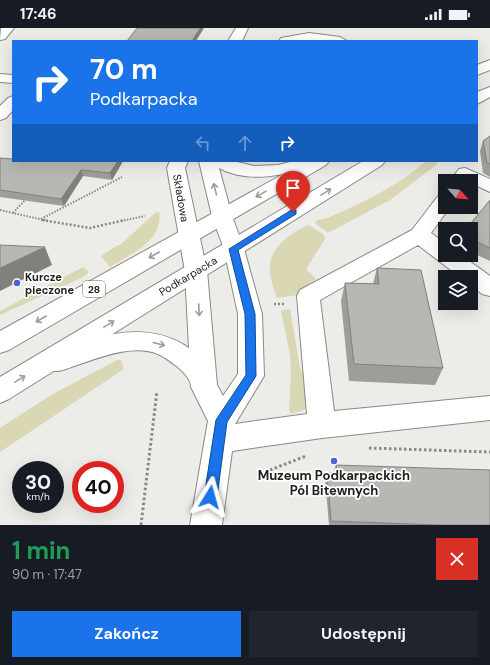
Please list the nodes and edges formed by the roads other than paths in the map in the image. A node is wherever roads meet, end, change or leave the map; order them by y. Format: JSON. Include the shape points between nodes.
{"nodes":[{"id":1,"x":8,"y":28,"type":"edge"},
{"id":2,"x":242,"y":28,"type":"edge"},
{"id":3,"x":0,"y":36,"type":"edge"},
{"id":4,"x":235,"y":40,"type":"edge"},
{"id":5,"x":292,"y":40,"type":"edge"},
{"id":6,"x":332,"y":40,"type":"edge"},
{"id":7,"x":0,"y":78,"type":"edge"},
{"id":8,"x":12,"y":79,"type":"edge"},
{"id":9,"x":490,"y":91,"type":"edge"},
{"id":10,"x":478,"y":98,"type":"edge"},
{"id":11,"x":12,"y":102,"type":"edge"},
{"id":12,"x":0,"y":115,"type":"edge"},
{"id":13,"x":179,"y":162,"type":"edge"},
{"id":14,"x":208,"y":162,"type":"edge"},
{"id":15,"x":221,"y":162,"type":"edge"},
{"id":16,"x":311,"y":162,"type":"edge"},
{"id":17,"x":318,"y":162,"type":"edge"},
{"id":18,"x":374,"y":162,"type":"edge"},
{"id":19,"x":464,"y":172,"type":"edge"},
{"id":20,"x":490,"y":186,"type":"edge"},
{"id":21,"x":438,"y":209,"type":"edge"},
{"id":22,"x":222,"y":216,"type":"junction"},
{"id":23,"x":419,"y":235,"type":"junction"},
{"id":24,"x":188,"y":236,"type":"junction"},
{"id":25,"x":234,"y":249,"type":"junction"},
{"id":26,"x":438,"y":250,"type":"edge"},
{"id":27,"x":455,"y":262,"type":"edge"},
{"id":28,"x":196,"y":271,"type":"junction"},
{"id":29,"x":490,"y":288,"type":"edge"},
{"id":30,"x":0,"y":343,"type":"edge"},
{"id":31,"x":40,"y":367,"type":"junction"},
{"id":32,"x":203,"y":378,"type":"junction"},
{"id":33,"x":0,"y":391,"type":"edge"},
{"id":34,"x":490,"y":408,"type":"edge"},
{"id":35,"x":322,"y":425,"type":"junction"},
{"id":36,"x":220,"y":430,"type":"junction"},
{"id":37,"x":206,"y":525,"type":"edge"}],
"edges":[{"from":1,"to":3,"type":"street"},
{"from":2,"to":4,"type":"street"},
{"from":5,"to":6,"type":"street","via":[[309,37]]},
{"from":7,"to":8,"type":"street"},
{"from":9,"to":10,"type":"street"},
{"from":11,"to":12,"type":"street"},
{"from":13,"to":24,"type":"street","name":"Składowa","via":[[176,168]]},
{"from":22,"to":14,"type":"street","one_way":true},
{"from":15,"to":16,"type":"street","via":[[239,170],[261,172],[283,170]]},
{"from":17,"to":22,"type":"street","number":"28","one_way":true},
{"from":25,"to":18,"type":"street","name":"Podkarpacka","one_way":true},
{"from":19,"to":20,"type":"street"},
{"from":21,"to":23,"type":"street"},
{"from":22,"to":24,"type":"street","number":"28"},
{"from":22,"to":25,"type":"street"},
{"from":23,"to":26,"type":"street"},
{"from":23,"to":35,"type":"street","via":[[308,296]]},
{"from":24,"to":28,"type":"street","name":"Składowa"},
{"from":24,"to":30,"type":"street","number":"28","one_way":true},
{"from":25,"to":28,"type":"street","name":"Podkarpacka"},
{"from":25,"to":36,"type":"street","via":[[250,314],[251,376]]},
{"from":27,"to":29,"type":"street"},
{"from":31,"to":28,"type":"street","name":"Podkarpacka","one_way":true},
{"from":28,"to":32,"type":"street","name":"Składowa","one_way":true},
{"from":31,"to":32,"type":"street","one_way":true,"via":[[107,345],[124,341],[142,341],[159,344],[184,356]]},
{"from":33,"to":31,"type":"street","name":"Podkarpacka","one_way":true},
{"from":32,"to":36,"type":"street","via":[[204,388]]},
{"from":34,"to":35,"type":"street"},
{"from":35,"to":36,"type":"street"},
{"from":36,"to":37,"type":"street"}]}
